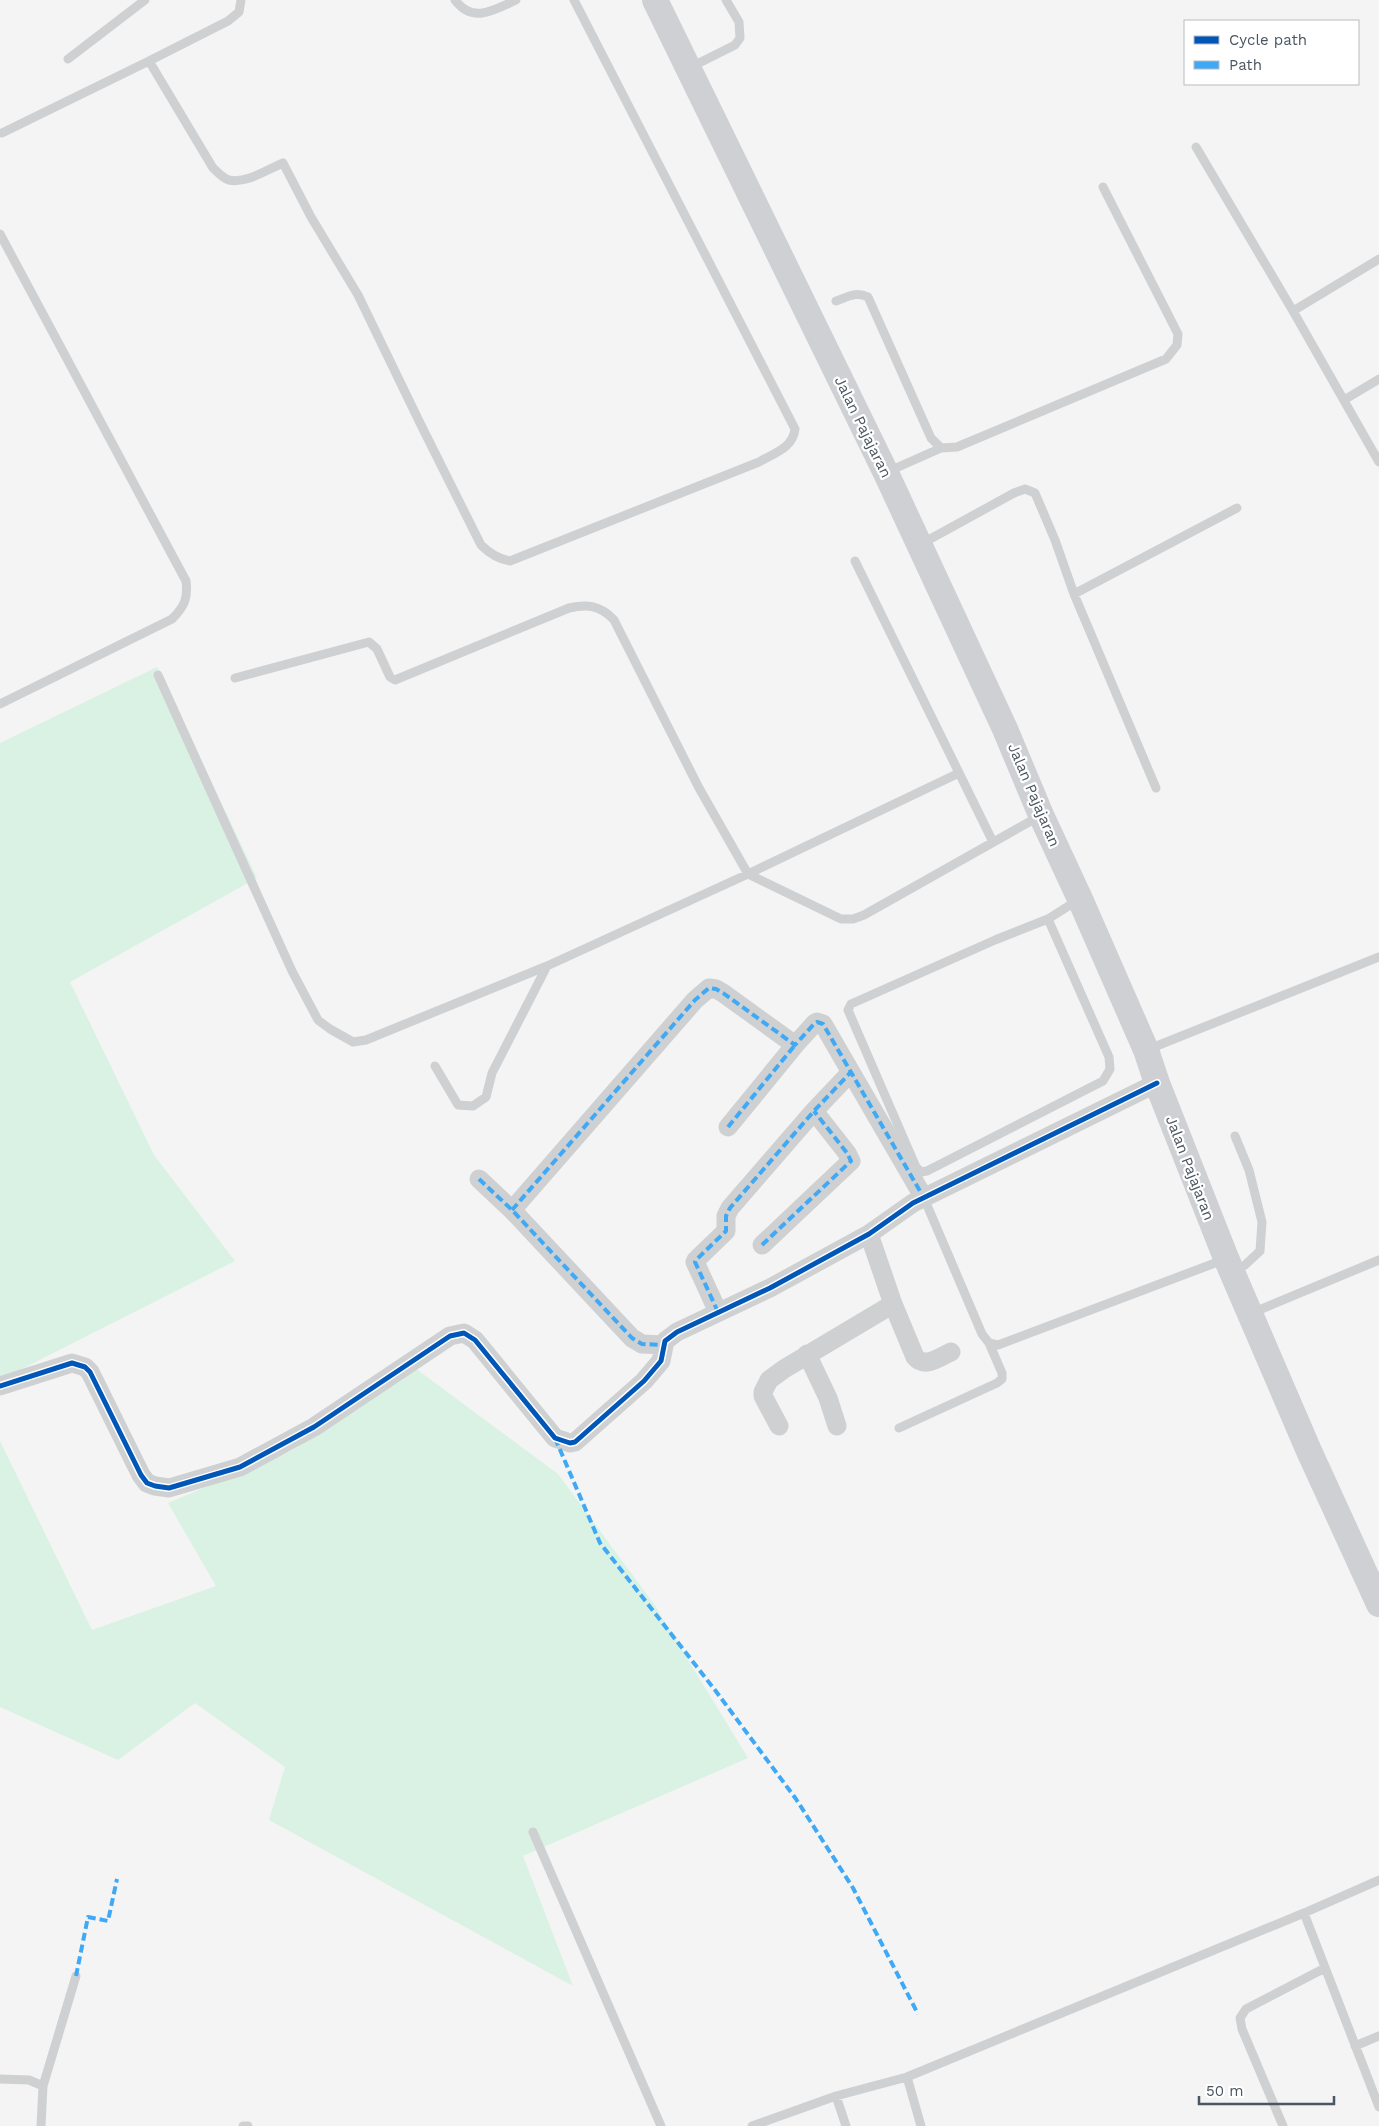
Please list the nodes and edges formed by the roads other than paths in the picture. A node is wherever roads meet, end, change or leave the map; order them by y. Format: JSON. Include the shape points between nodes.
{"nodes":[{"id":1,"x":145,"y":0,"type":"edge"},
{"id":2,"x":241,"y":0,"type":"edge"},
{"id":3,"x":455,"y":0,"type":"edge"},
{"id":4,"x":516,"y":0,"type":"edge"},
{"id":5,"x":574,"y":0,"type":"edge"},
{"id":6,"x":655,"y":0,"type":"edge"},
{"id":7,"x":726,"y":0,"type":"edge"},
{"id":8,"x":68,"y":58,"type":"dead end"},
{"id":9,"x":149,"y":62,"type":"junction"},
{"id":10,"x":688,"y":69,"type":"junction"},
{"id":11,"x":2,"y":133,"type":"dead end"},
{"id":12,"x":1196,"y":147,"type":"dead end"},
{"id":13,"x":1103,"y":188,"type":"dead end"},
{"id":14,"x":0,"y":234,"type":"edge"},
{"id":15,"x":1379,"y":259,"type":"edge"},
{"id":16,"x":836,"y":301,"type":"dead end"},
{"id":17,"x":1293,"y":310,"type":"junction"},
{"id":18,"x":1379,"y":379,"type":"edge"},
{"id":19,"x":1344,"y":400,"type":"junction"},
{"id":20,"x":941,"y":448,"type":"junction"},
{"id":21,"x":1379,"y":462,"type":"edge"},
{"id":22,"x":886,"y":473,"type":"junction"},
{"id":23,"x":1237,"y":508,"type":"dead end"},
{"id":24,"x":919,"y":545,"type":"junction"},
{"id":25,"x":855,"y":560,"type":"dead end"},
{"id":26,"x":1074,"y":594,"type":"junction"},
{"id":27,"x":158,"y":676,"type":"dead end"},
{"id":28,"x":235,"y":678,"type":"dead end"},
{"id":29,"x":0,"y":704,"type":"edge"},
{"id":30,"x":959,"y":773,"type":"junction"},
{"id":31,"x":1156,"y":788,"type":"dead end"},
{"id":32,"x":1041,"y":815,"type":"junction"},
{"id":33,"x":993,"y":842,"type":"junction"},
{"id":34,"x":748,"y":874,"type":"junction"},
{"id":35,"x":1080,"y":899,"type":"junction"},
{"id":36,"x":1048,"y":919,"type":"junction"},
{"id":37,"x":1379,"y":957,"type":"edge"},
{"id":38,"x":547,"y":966,"type":"junction"},
{"id":39,"x":795,"y":1045,"type":"junction"},
{"id":40,"x":1146,"y":1050,"type":"junction"},
{"id":41,"x":435,"y":1066,"type":"dead end"},
{"id":42,"x":850,"y":1073,"type":"junction"},
{"id":43,"x":1157,"y":1083,"type":"junction"},
{"id":44,"x":814,"y":1111,"type":"junction"},
{"id":45,"x":728,"y":1127,"type":"dead end"},
{"id":46,"x":1235,"y":1136,"type":"dead end"},
{"id":47,"x":479,"y":1179,"type":"dead end"},
{"id":48,"x":924,"y":1198,"type":"junction"},
{"id":49,"x":512,"y":1210,"type":"junction"},
{"id":50,"x":869,"y":1234,"type":"junction"},
{"id":51,"x":762,"y":1245,"type":"dead end"},
{"id":52,"x":1379,"y":1260,"type":"edge"},
{"id":53,"x":1229,"y":1265,"type":"junction"},
{"id":54,"x":894,"y":1304,"type":"junction"},
{"id":55,"x":718,"y":1312,"type":"junction"},
{"id":56,"x":1250,"y":1314,"type":"junction"},
{"id":57,"x":989,"y":1342,"type":"junction"},
{"id":58,"x":664,"y":1345,"type":"junction"},
{"id":59,"x":951,"y":1352,"type":"dead end"},
{"id":60,"x":807,"y":1354,"type":"junction"},
{"id":61,"x":0,"y":1386,"type":"edge"},
{"id":62,"x":780,"y":1426,"type":"dead end"},
{"id":63,"x":837,"y":1426,"type":"dead end"},
{"id":64,"x":900,"y":1428,"type":"dead end"},
{"id":65,"x":1379,"y":1604,"type":"edge"},
{"id":66,"x":533,"y":1832,"type":"dead end"},
{"id":67,"x":1379,"y":1880,"type":"edge"},
{"id":68,"x":1304,"y":1913,"type":"junction"},
{"id":69,"x":1325,"y":1968,"type":"junction"},
{"id":70,"x":76,"y":1976,"type":"dead end"},
{"id":71,"x":1379,"y":2036,"type":"edge"},
{"id":72,"x":1355,"y":2046,"type":"junction"},
{"id":73,"x":907,"y":2077,"type":"junction"},
{"id":74,"x":0,"y":2080,"type":"edge"},
{"id":75,"x":43,"y":2086,"type":"junction"},
{"id":76,"x":836,"y":2096,"type":"junction"},
{"id":77,"x":1379,"y":2107,"type":"edge"},
{"id":78,"x":41,"y":2126,"type":"edge"},
{"id":79,"x":243,"y":2126,"type":"edge"},
{"id":80,"x":248,"y":2126,"type":"edge"},
{"id":81,"x":661,"y":2126,"type":"edge"},
{"id":82,"x":752,"y":2126,"type":"edge"},
{"id":83,"x":846,"y":2126,"type":"edge"},
{"id":84,"x":921,"y":2126,"type":"edge"},
{"id":85,"x":1283,"y":2126,"type":"edge"}],
"edges":[{"from":1,"to":8,"type":"lane"},
{"from":2,"to":9,"type":"lane","via":[[239,12],[228,21]]},
{"from":3,"to":4,"type":"lane","via":[[462,9],[474,14],[492,11]]},
{"from":5,"to":9,"type":"lane","via":[[796,429],[789,445],[759,462],[510,561],[502,560],[481,545],[358,295],[283,163],[238,180],[222,177],[213,168]]},
{"from":6,"to":10,"type":"main road","name":"Jalan Pajajaran"},
{"from":7,"to":10,"type":"lane","via":[[738,22],[740,38],[736,45]]},
{"from":9,"to":11,"type":"lane"},
{"from":10,"to":22,"type":"main road","name":"Jalan Pajajaran"},
{"from":12,"to":17,"type":"lane"},
{"from":13,"to":20,"type":"lane","via":[[1178,334],[1176,345],[1166,359],[957,447]]},
{"from":14,"to":29,"type":"lane","via":[[186,581],[187,600],[172,618]]},
{"from":15,"to":17,"type":"lane"},
{"from":16,"to":20,"type":"lane","via":[[860,293],[868,297],[932,438]]},
{"from":17,"to":19,"type":"lane"},
{"from":18,"to":19,"type":"lane"},
{"from":19,"to":21,"type":"lane"},
{"from":20,"to":22,"type":"lane"},
{"from":22,"to":24,"type":"main road","name":"Jalan Pajajaran"},
{"from":23,"to":26,"type":"lane"},
{"from":24,"to":26,"type":"lane","via":[[1014,493],[1029,490],[1035,493]]},
{"from":24,"to":32,"type":"main road","name":"Jalan Pajajaran","via":[[1005,729]]},
{"from":25,"to":30,"type":"lane"},
{"from":26,"to":31,"type":"lane"},
{"from":27,"to":38,"type":"lane","via":[[292,971],[318,1020],[330,1030],[352,1042],[366,1040]]},
{"from":28,"to":34,"type":"lane","via":[[369,642],[375,645],[390,677],[395,680],[569,608],[584,604],[606,611],[614,620],[699,788]]},
{"from":30,"to":33,"type":"lane"},
{"from":30,"to":34,"type":"lane"},
{"from":32,"to":33,"type":"lane"},
{"from":32,"to":35,"type":"main road","name":"Jalan Pajajaran"},
{"from":33,"to":34,"type":"lane","via":[[853,919],[842,919]]},
{"from":34,"to":38,"type":"lane"},
{"from":35,"to":36,"type":"lane"},
{"from":35,"to":40,"type":"main road","name":"Jalan Pajajaran"},
{"from":36,"to":36,"type":"lane","via":[[851,1004],[848,1010],[916,1167],[922,1172],[1103,1081],[1110,1070],[1109,1058]]},
{"from":37,"to":40,"type":"lane"},
{"from":38,"to":41,"type":"lane","via":[[492,1073],[486,1097],[473,1106],[458,1105]]},
{"from":39,"to":42,"type":"street","via":[[814,1024],[823,1024]]},
{"from":39,"to":45,"type":"street"},
{"from":39,"to":49,"type":"street","via":[[723,993],[709,988]]},
{"from":40,"to":43,"type":"main road","name":"Jalan Pajajaran"},
{"from":42,"to":44,"type":"street"},
{"from":42,"to":48,"type":"street"},
{"from":43,"to":48,"type":"street"},
{"from":43,"to":53,"type":"main road","name":"Jalan Pajajaran"},
{"from":44,"to":51,"type":"street","via":[[851,1160]]},
{"from":44,"to":55,"type":"street","via":[[730,1208],[726,1216],[726,1231],[695,1262]]},
{"from":46,"to":53,"type":"lane","via":[[1249,1170],[1262,1222],[1260,1251],[1246,1264]]},
{"from":47,"to":49,"type":"street"},
{"from":48,"to":50,"type":"street"},
{"from":48,"to":57,"type":"lane","via":[[982,1334]]},
{"from":49,"to":58,"type":"street","via":[[632,1338],[642,1344]]},
{"from":50,"to":54,"type":"street"},
{"from":50,"to":55,"type":"street","via":[[770,1288]]},
{"from":52,"to":56,"type":"lane"},
{"from":53,"to":56,"type":"main road","name":"Jalan Pajajaran"},
{"from":53,"to":57,"type":"lane","via":[[998,1345]]},
{"from":54,"to":59,"type":"street","via":[[919,1362],[925,1363]]},
{"from":54,"to":60,"type":"street"},
{"from":55,"to":58,"type":"street","via":[[670,1336]]},
{"from":56,"to":65,"type":"main road","name":"Jalan Pajajaran"},
{"from":57,"to":64,"type":"lane","via":[[1002,1379]]},
{"from":58,"to":61,"type":"street","via":[[661,1361],[644,1381],[570,1443],[555,1438],[475,1340],[458,1333],[276,1449],[240,1467],[170,1488],[146,1482],[141,1475],[85,1367],[72,1363]]},
{"from":60,"to":62,"type":"street","via":[[769,1380],[762,1392]]},
{"from":60,"to":63,"type":"street"},
{"from":66,"to":81,"type":"lane"},
{"from":67,"to":68,"type":"lane"},
{"from":68,"to":69,"type":"lane"},
{"from":68,"to":73,"type":"lane"},
{"from":69,"to":72,"type":"lane"},
{"from":69,"to":85,"type":"lane","via":[[1246,2009],[1240,2018]]},
{"from":70,"to":75,"type":"lane"},
{"from":71,"to":72,"type":"lane"},
{"from":72,"to":77,"type":"lane"},
{"from":73,"to":76,"type":"lane"},
{"from":73,"to":84,"type":"lane"},
{"from":74,"to":75,"type":"lane","via":[[29,2080]]},
{"from":75,"to":78,"type":"lane"},
{"from":76,"to":82,"type":"lane"},
{"from":76,"to":83,"type":"lane"},
{"from":79,"to":80,"type":"lane"}]}
